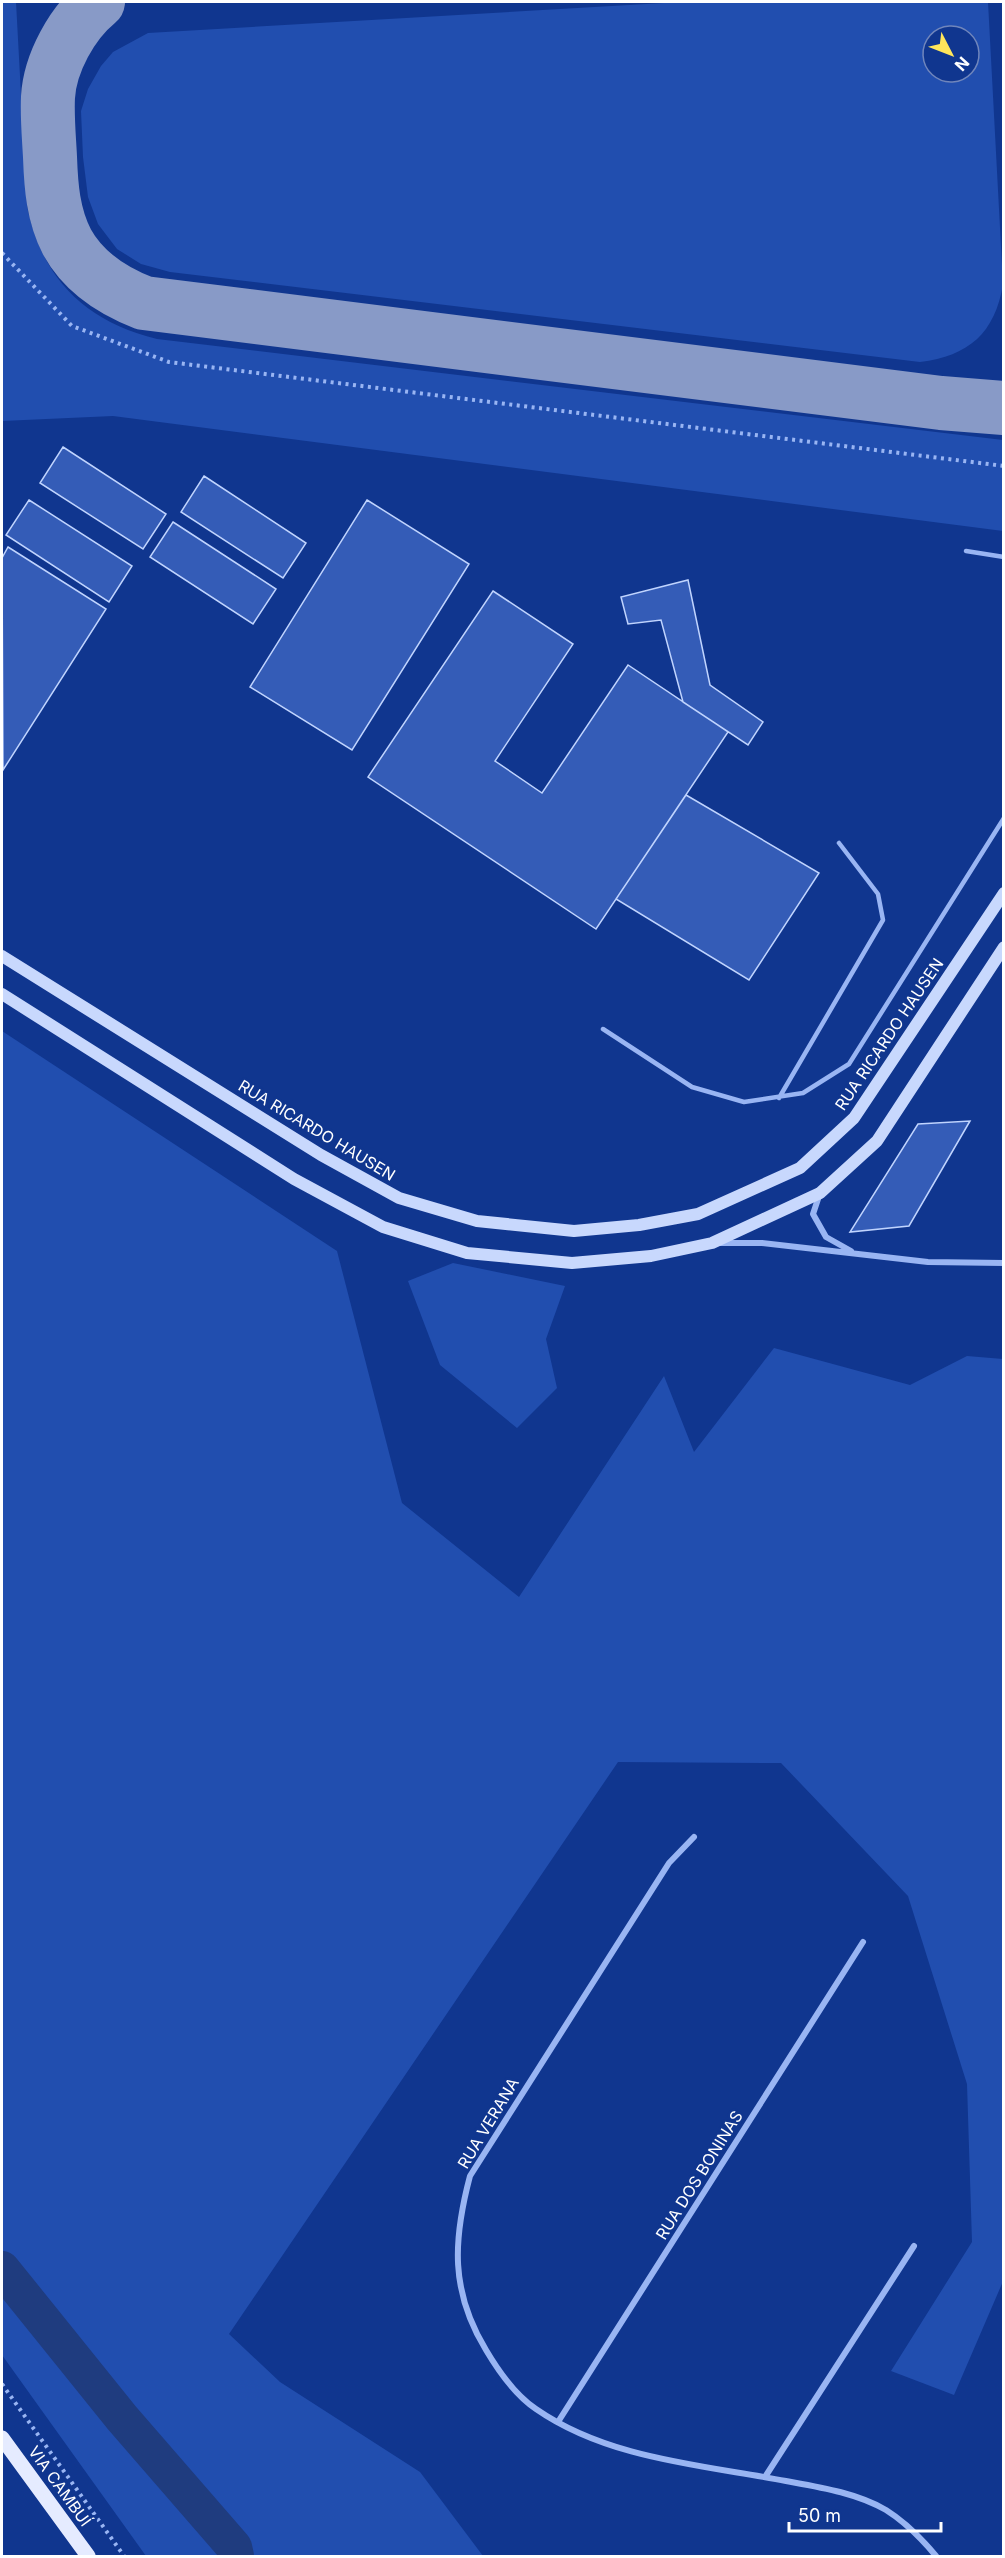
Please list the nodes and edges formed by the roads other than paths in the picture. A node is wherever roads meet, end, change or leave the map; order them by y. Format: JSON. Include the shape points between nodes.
{"nodes":[{"id":1,"x":966,"y":551,"type":"dead end"},
{"id":2,"x":1004,"y":557,"type":"edge"},
{"id":3,"x":1004,"y":818,"type":"edge"},
{"id":4,"x":839,"y":843,"type":"dead end"},
{"id":5,"x":1004,"y":893,"type":"edge"},
{"id":6,"x":1004,"y":947,"type":"edge"},
{"id":7,"x":2,"y":956,"type":"edge"},
{"id":8,"x":2,"y":994,"type":"edge"},
{"id":9,"x":603,"y":1029,"type":"dead end"},
{"id":10,"x":779,"y":1098,"type":"junction"},
{"id":11,"x":820,"y":1193,"type":"junction"},
{"id":12,"x":712,"y":1243,"type":"junction"},
{"id":13,"x":854,"y":1253,"type":"junction"},
{"id":14,"x":1004,"y":1263,"type":"edge"},
{"id":15,"x":694,"y":1837,"type":"dead end"},
{"id":16,"x":863,"y":1942,"type":"dead end"},
{"id":17,"x":914,"y":2246,"type":"dead end"},
{"id":18,"x":558,"y":2422,"type":"junction"},
{"id":19,"x":2,"y":2438,"type":"edge"},
{"id":20,"x":765,"y":2477,"type":"junction"},
{"id":21,"x":88,"y":2556,"type":"edge"},
{"id":22,"x":936,"y":2556,"type":"edge"}],
"edges":[{"from":1,"to":2,"type":"lane"},
{"from":3,"to":10,"type":"lane","via":[[849,1064],[803,1093]]},
{"from":4,"to":10,"type":"lane","via":[[878,894],[883,920]]},
{"from":5,"to":7,"type":"street","name":"RUA RICARDO HAUSEN","via":[[854,1118],[800,1168],[698,1214],[574,1231],[477,1221],[399,1198],[321,1155]]},
{"from":6,"to":11,"type":"street","via":[[877,1141]]},
{"from":8,"to":12,"type":"street","via":[[294,1179],[383,1227],[467,1254],[572,1263],[651,1256]]},
{"from":9,"to":10,"type":"lane","via":[[692,1087],[744,1102]]},
{"from":11,"to":12,"type":"street"},
{"from":11,"to":13,"type":"street","via":[[813,1214],[826,1238]]},
{"from":12,"to":13,"type":"street","via":[[762,1243]]},
{"from":13,"to":14,"type":"street","via":[[928,1262]]},
{"from":15,"to":18,"type":"street","name":"RUA VERANA","via":[[669,1863],[483,2152],[470,2176],[463,2204],[457,2236],[458,2267],[462,2293],[478,2338],[520,2395]]},
{"from":16,"to":18,"type":"street","name":"RUA DOS BONINAS"},
{"from":17,"to":20,"type":"street"},
{"from":18,"to":20,"type":"street","name":"RUA VERANA","via":[[581,2436],[632,2450]]},
{"from":19,"to":21,"type":"main road","name":"VIA CAMBUÍ"},
{"from":20,"to":22,"type":"street","name":"RUA VERANA","via":[[868,2501],[903,2523]]}]}
